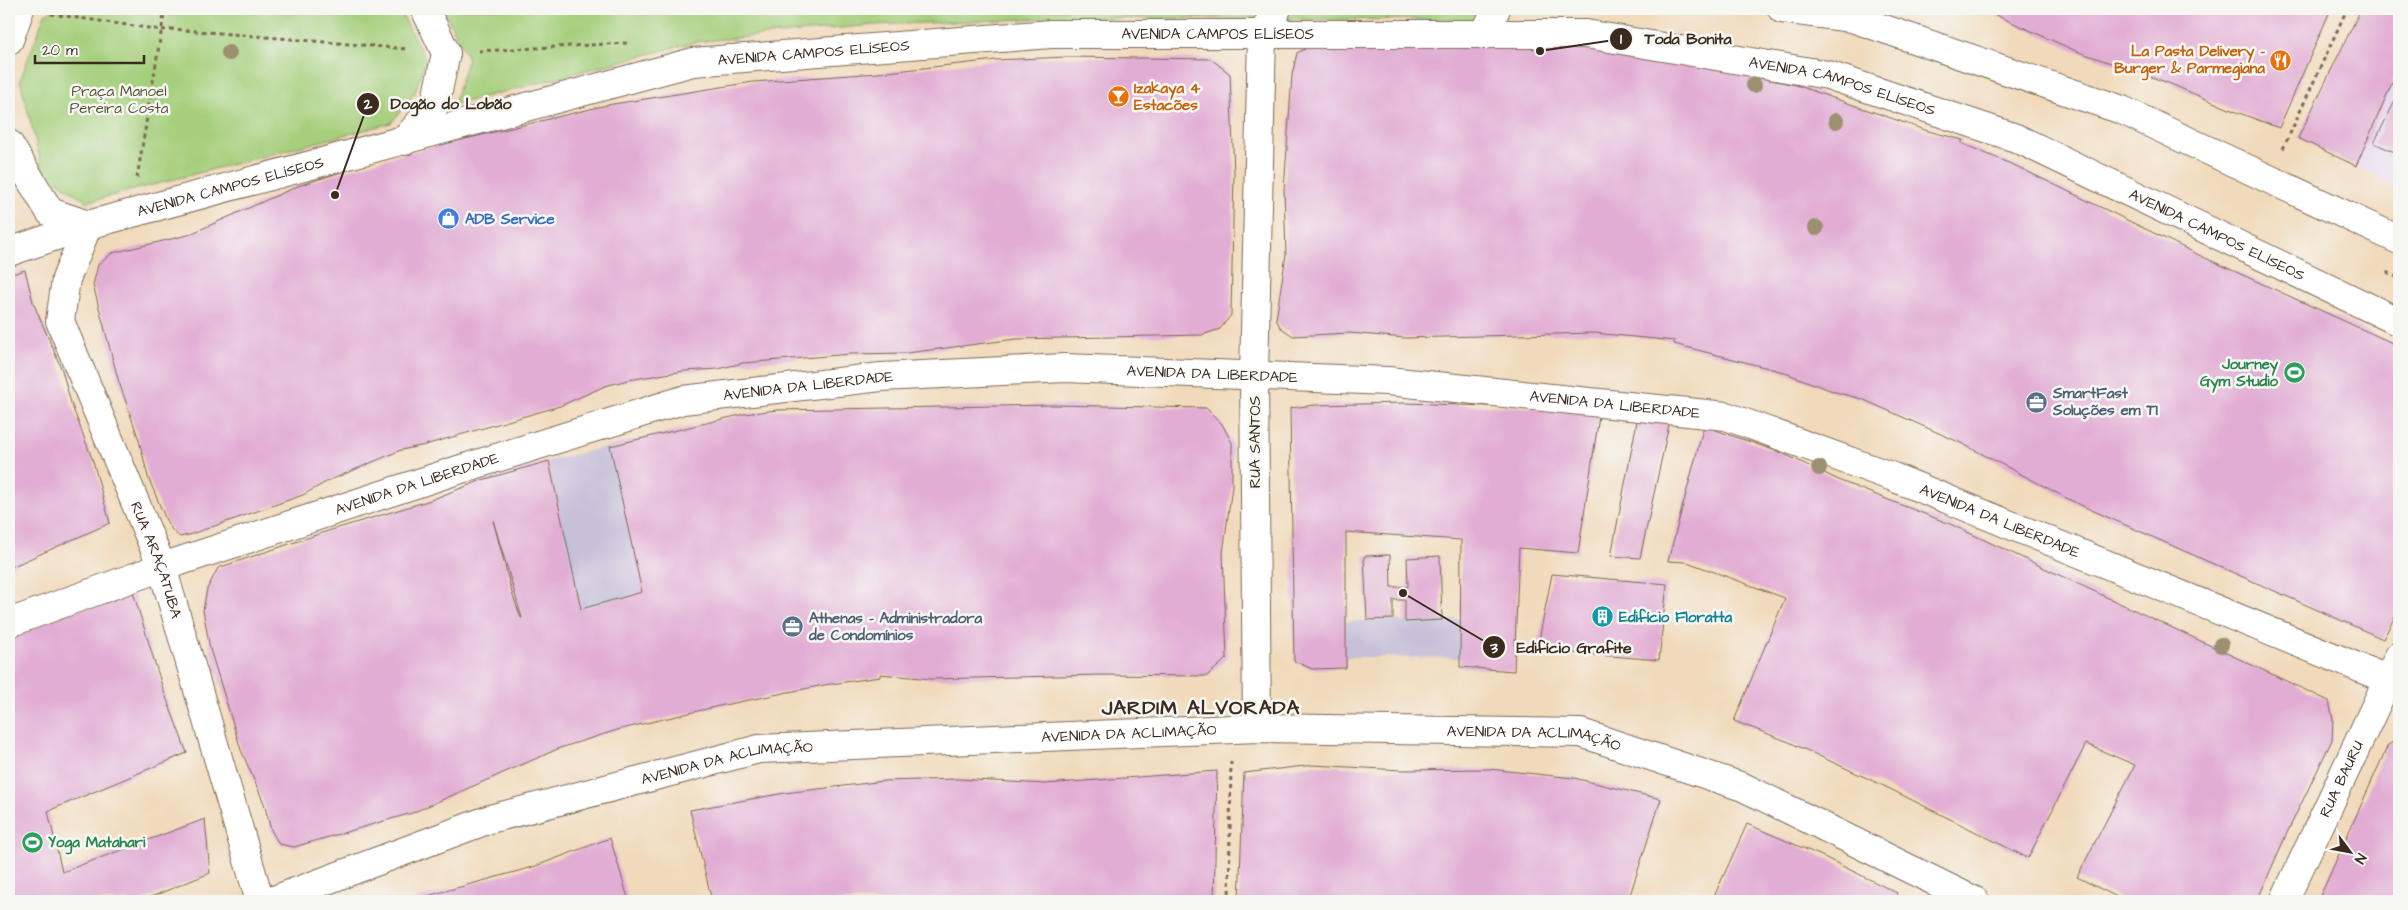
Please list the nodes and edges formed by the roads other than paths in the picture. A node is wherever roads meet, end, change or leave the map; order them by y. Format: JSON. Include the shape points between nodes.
{"nodes":[{"id":1,"x":20,"y":9,"type":"edge"},
{"id":2,"x":425,"y":9,"type":"edge"},
{"id":3,"x":1277,"y":9,"type":"edge"},
{"id":4,"x":1496,"y":9,"type":"edge"},
{"id":5,"x":1782,"y":9,"type":"edge"},
{"id":6,"x":1262,"y":35,"type":"junction"},
{"id":7,"x":1484,"y":35,"type":"junction"},
{"id":8,"x":9,"y":40,"type":"edge"},
{"id":9,"x":404,"y":141,"type":"junction"},
{"id":10,"x":9,"y":144,"type":"edge"},
{"id":11,"x":88,"y":225,"type":"junction"},
{"id":12,"x":2399,"y":240,"type":"edge"},
{"id":13,"x":9,"y":252,"type":"edge"},
{"id":14,"x":2399,"y":322,"type":"edge"},
{"id":15,"x":1254,"y":375,"type":"junction"},
{"id":16,"x":162,"y":567,"type":"junction"},
{"id":17,"x":9,"y":623,"type":"edge"},
{"id":18,"x":2395,"y":673,"type":"edge"},
{"id":19,"x":1244,"y":729,"type":"junction"},
{"id":20,"x":320,"y":892,"type":"edge"},
{"id":21,"x":260,"y":901,"type":"edge"},
{"id":22,"x":271,"y":901,"type":"edge"},
{"id":23,"x":1975,"y":901,"type":"edge"},
{"id":24,"x":2284,"y":901,"type":"edge"}],
"edges":[{"from":1,"to":8,"type":"street"},
{"from":2,"to":9,"type":"street","via":[[446,53],[435,105]]},
{"from":3,"to":6,"type":"street"},
{"from":4,"to":7,"type":"street"},
{"from":5,"to":12,"type":"street","via":[[1852,18],[2122,110]]},
{"from":6,"to":7,"type":"street","name":"AVENIDA CAMPOS ELÍSEOS"},
{"from":6,"to":9,"type":"street","name":"AVENIDA CAMPOS ELÍSEOS","via":[[1051,34],[693,62]]},
{"from":6,"to":15,"type":"street","name":"RUA SANTOS"},
{"from":7,"to":14,"type":"street","name":"AVENIDA CAMPOS ELÍSEOS","via":[[1586,34],[1828,75],[2016,138]]},
{"from":9,"to":11,"type":"street","name":"AVENIDA CAMPOS ELÍSEOS"},
{"from":10,"to":11,"type":"street","via":[[50,212]]},
{"from":11,"to":13,"type":"street","name":"AVENIDA CAMPOS ELÍSEOS"},
{"from":11,"to":16,"type":"street","name":"RUA ARAÇATUBA","via":[[66,279],[60,321]]},
{"from":15,"to":16,"type":"street","name":"AVENIDA DA LIBERDADE","via":[[1056,368],[881,377],[683,400],[461,468]]},
{"from":15,"to":18,"type":"street","name":"AVENIDA DA LIBERDADE","via":[[1388,381],[1726,416],[1893,477]]},
{"from":15,"to":19,"type":"street","name":"RUA SANTOS"},
{"from":16,"to":17,"type":"street","name":"AVENIDA DA LIBERDADE"},
{"from":16,"to":21,"type":"street","name":"RUA ARAÇATUBA"},
{"from":18,"to":24,"type":"street","name":"RUA BAURU"},
{"from":19,"to":20,"type":"street","name":"AVENIDA DA ACLIMAÇÃO","via":[[759,749],[490,819]]},
{"from":19,"to":23,"type":"street","name":"AVENIDA DA ACLIMAÇÃO","via":[[1582,734],[1743,787]]},
{"from":20,"to":22,"type":"street","name":"AVENIDA DA ACLIMAÇÃO"}]}
